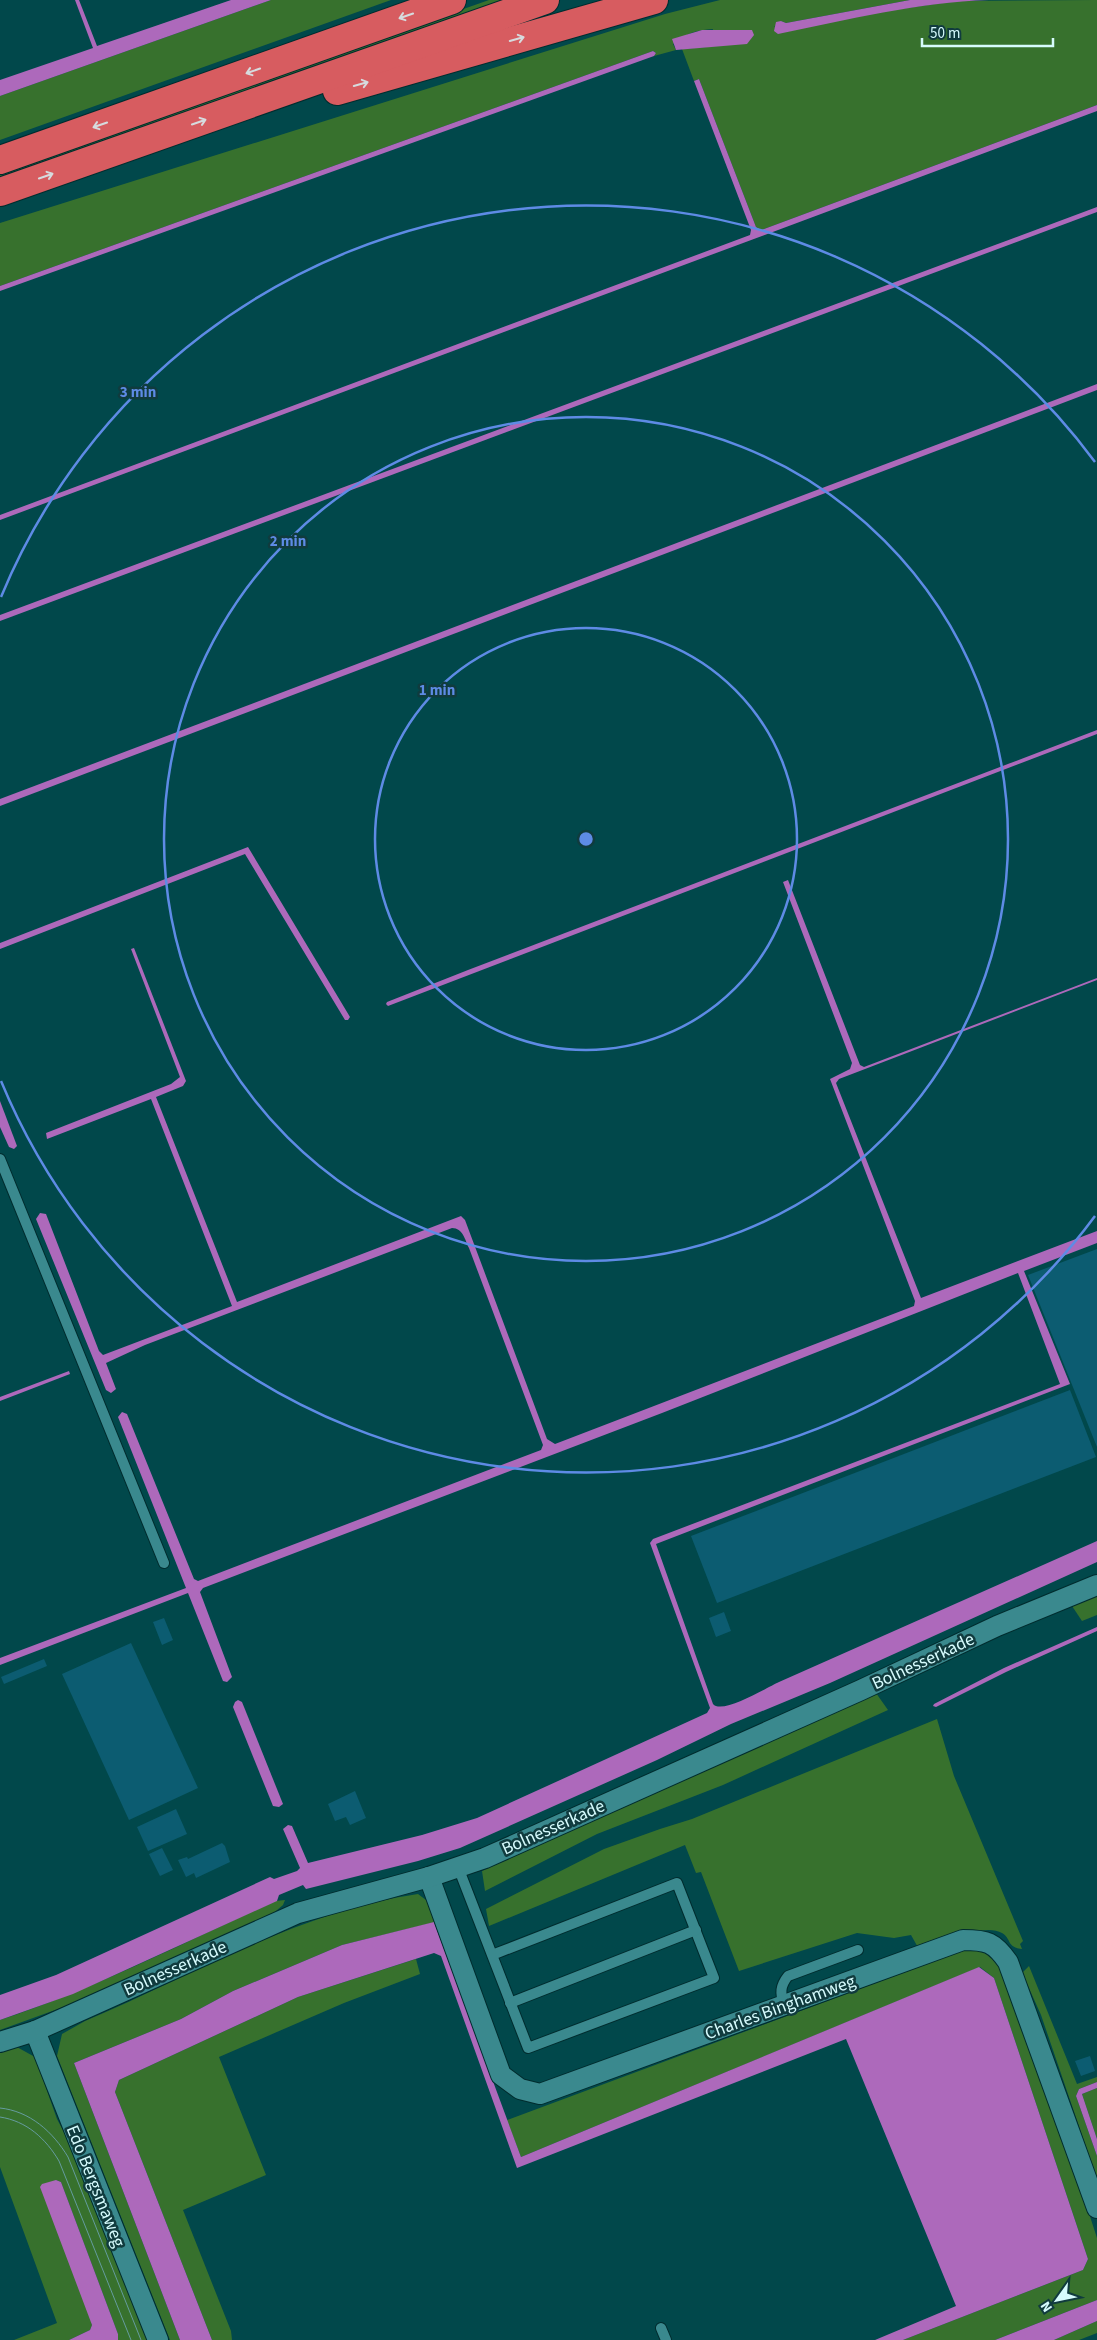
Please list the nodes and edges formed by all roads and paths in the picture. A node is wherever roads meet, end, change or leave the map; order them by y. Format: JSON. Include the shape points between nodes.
{"nodes":[{"id":1,"x":452,"y":0,"type":"edge"},
{"id":2,"x":545,"y":0,"type":"edge"},
{"id":3,"x":654,"y":0,"type":"edge"},
{"id":4,"x":281,"y":94,"type":"junction"},
{"id":5,"x":0,"y":160,"type":"edge"},
{"id":6,"x":0,"y":192,"type":"edge"},
{"id":7,"x":0,"y":1159,"type":"edge"},
{"id":8,"x":164,"y":1563,"type":"dead end"},
{"id":9,"x":1097,"y":1585,"type":"edge"},
{"id":10,"x":458,"y":1867,"type":"junction"},
{"id":11,"x":429,"y":1877,"type":"junction"},
{"id":12,"x":696,"y":1930,"type":"junction"},
{"id":13,"x":858,"y":1950,"type":"dead end"},
{"id":14,"x":492,"y":1955,"type":"junction"},
{"id":15,"x":510,"y":2003,"type":"junction"},
{"id":16,"x":784,"y":2005,"type":"junction"},
{"id":17,"x":34,"y":2032,"type":"junction"},
{"id":18,"x":0,"y":2042,"type":"edge"},
{"id":19,"x":1097,"y":2208,"type":"edge"},
{"id":20,"x":661,"y":2328,"type":"dead end"},
{"id":21,"x":158,"y":2340,"type":"edge"},
{"id":22,"x":666,"y":2340,"type":"edge"}],
"edges":[{"from":1,"to":5,"type":"highway","one_way":true},
{"from":2,"to":4,"type":"highway"},
{"from":4,"to":3,"type":"highway","one_way":true,"via":[[302,102]]},
{"from":6,"to":4,"type":"highway","one_way":true},
{"from":7,"to":8,"type":"lane"},
{"from":9,"to":10,"type":"street","name":"Bolnesserkade","via":[[997,1626],[861,1690],[485,1858]]},
{"from":10,"to":11,"type":"street","name":"Bolnesserkade"},
{"from":10,"to":14,"type":"lane"},
{"from":11,"to":16,"type":"street","name":"Charles Binghamweg","via":[[502,2075],[520,2089],[540,2094],[550,2092]]},
{"from":11,"to":17,"type":"street","name":"Bolnesserkade","via":[[298,1913]]},
{"from":12,"to":14,"type":"lane","via":[[677,1883]]},
{"from":12,"to":15,"type":"lane"},
{"from":12,"to":15,"type":"lane","via":[[714,1978],[528,2048]]},
{"from":13,"to":16,"type":"lane","via":[[788,1976],[781,1984]]},
{"from":14,"to":15,"type":"lane"},
{"from":16,"to":19,"type":"street","name":"Charles Binghamweg","via":[[962,1940],[983,1940],[998,1948],[1008,1962]]},
{"from":17,"to":18,"type":"street","name":"Bolnesserkade"},
{"from":17,"to":21,"type":"street","name":"Edo Bergsmaweg"},
{"from":20,"to":22,"type":"lane"}]}
